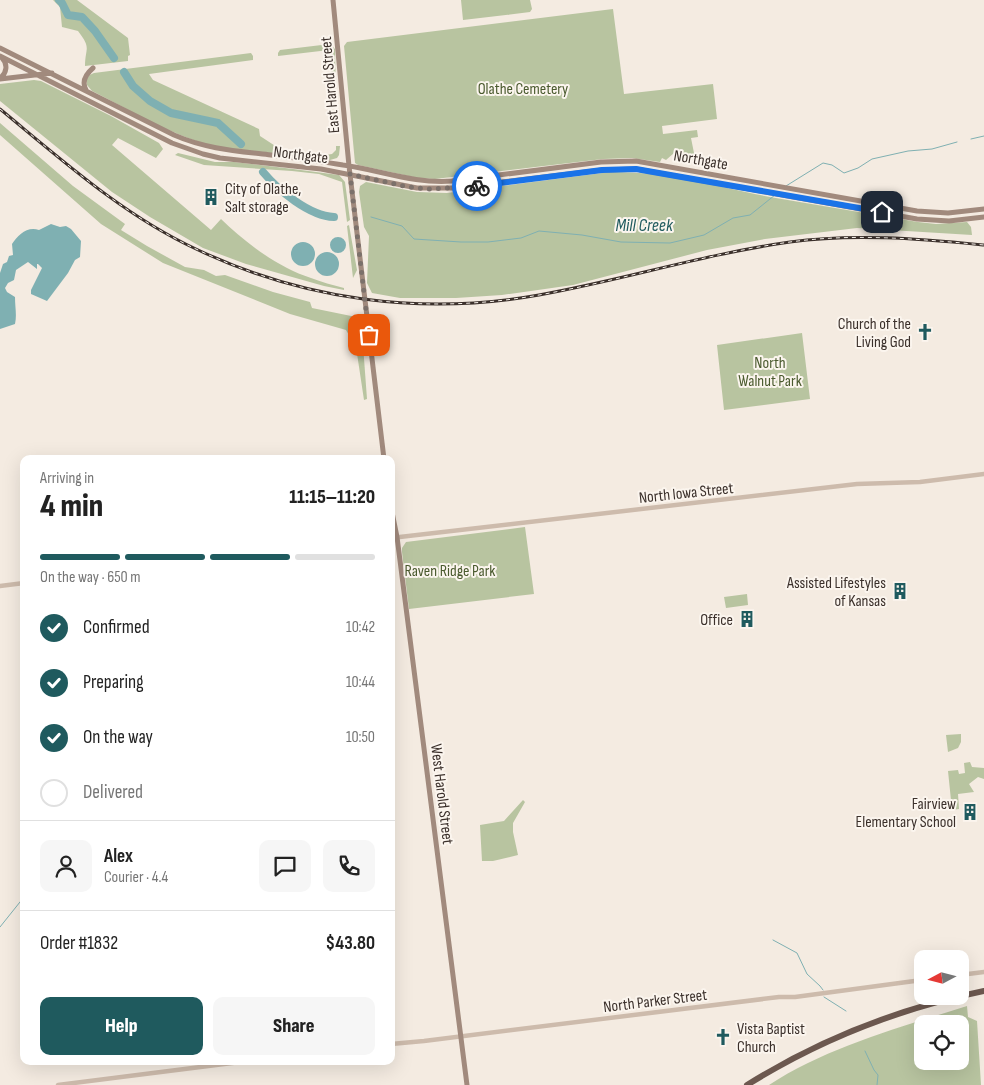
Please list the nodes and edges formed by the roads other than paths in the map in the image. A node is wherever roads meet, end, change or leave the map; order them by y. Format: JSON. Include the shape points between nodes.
{"nodes":[{"id":1,"x":333,"y":0,"type":"edge"},
{"id":2,"x":0,"y":48,"type":"edge"},
{"id":3,"x":1,"y":57,"type":"edge"},
{"id":4,"x":93,"y":68,"type":"dead end"},
{"id":5,"x":52,"y":73,"type":"junction"},
{"id":6,"x":37,"y":75,"type":"junction"},
{"id":7,"x":0,"y":78,"type":"edge"},
{"id":8,"x":86,"y":91,"type":"junction"},
{"id":9,"x":349,"y":166,"type":"junction"},
{"id":10,"x":350,"y":174,"type":"junction"},
{"id":11,"x":984,"y":209,"type":"edge"},
{"id":12,"x":984,"y":217,"type":"edge"},
{"id":13,"x":384,"y":455,"type":"edge"},
{"id":14,"x":984,"y":474,"type":"edge"},
{"id":15,"x":395,"y":538,"type":"edge"},
{"id":16,"x":395,"y":545,"type":"edge"},
{"id":17,"x":20,"y":584,"type":"edge"},
{"id":18,"x":0,"y":586,"type":"edge"},
{"id":19,"x":984,"y":972,"type":"edge"},
{"id":20,"x":969,"y":974,"type":"edge"},
{"id":21,"x":914,"y":981,"type":"edge"},
{"id":22,"x":984,"y":991,"type":"edge"},
{"id":23,"x":462,"y":1036,"type":"junction"},
{"id":24,"x":395,"y":1044,"type":"edge"},
{"id":25,"x":216,"y":1065,"type":"edge"},
{"id":26,"x":58,"y":1085,"type":"edge"},
{"id":27,"x":468,"y":1085,"type":"edge"},
{"id":28,"x":747,"y":1085,"type":"edge"}],
"edges":[{"from":1,"to":9,"type":"main road","name":"East Harold Street"},
{"from":2,"to":5,"type":"main road","name":"Northgate"},
{"from":3,"to":6,"type":"main road","name":"Northgate"},
{"from":3,"to":7,"type":"main road","via":[[6,68]]},
{"from":4,"to":8,"type":"main road","via":[[84,78]]},
{"from":5,"to":6,"type":"main road"},
{"from":5,"to":8,"type":"main road","name":"Northgate"},
{"from":6,"to":7,"type":"main road"},
{"from":6,"to":10,"type":"main road","name":"Northgate","via":[[186,149],[220,158]]},
{"from":8,"to":9,"type":"main road","name":"Northgate","via":[[174,135],[205,146]]},
{"from":9,"to":10,"type":"main road","name":"East Harold Street"},
{"from":9,"to":11,"type":"main road","name":"Northgate","via":[[409,179],[441,182],[601,162],[636,161],[917,211],[948,213]]},
{"from":10,"to":12,"type":"main road","name":"Northgate","via":[[408,187],[441,189],[636,169],[917,219],[950,221]]},
{"from":10,"to":13,"type":"main road","name":"East Harold Street"},
{"from":14,"to":15,"type":"street","name":"North Iowa Street","via":[[920,482],[857,484]]},
{"from":16,"to":23,"type":"main road","name":"West Harold Street"},
{"from":17,"to":18,"type":"street"},
{"from":19,"to":20,"type":"street"},
{"from":21,"to":23,"type":"street","name":"North Parker Street"},
{"from":22,"to":28,"type":"highway","via":[[933,1004],[847,1033],[803,1053]]},
{"from":23,"to":24,"type":"street","name":"North Parker Street"},
{"from":23,"to":27,"type":"main road","name":"West Harold Street"},
{"from":25,"to":26,"type":"street"}]}
